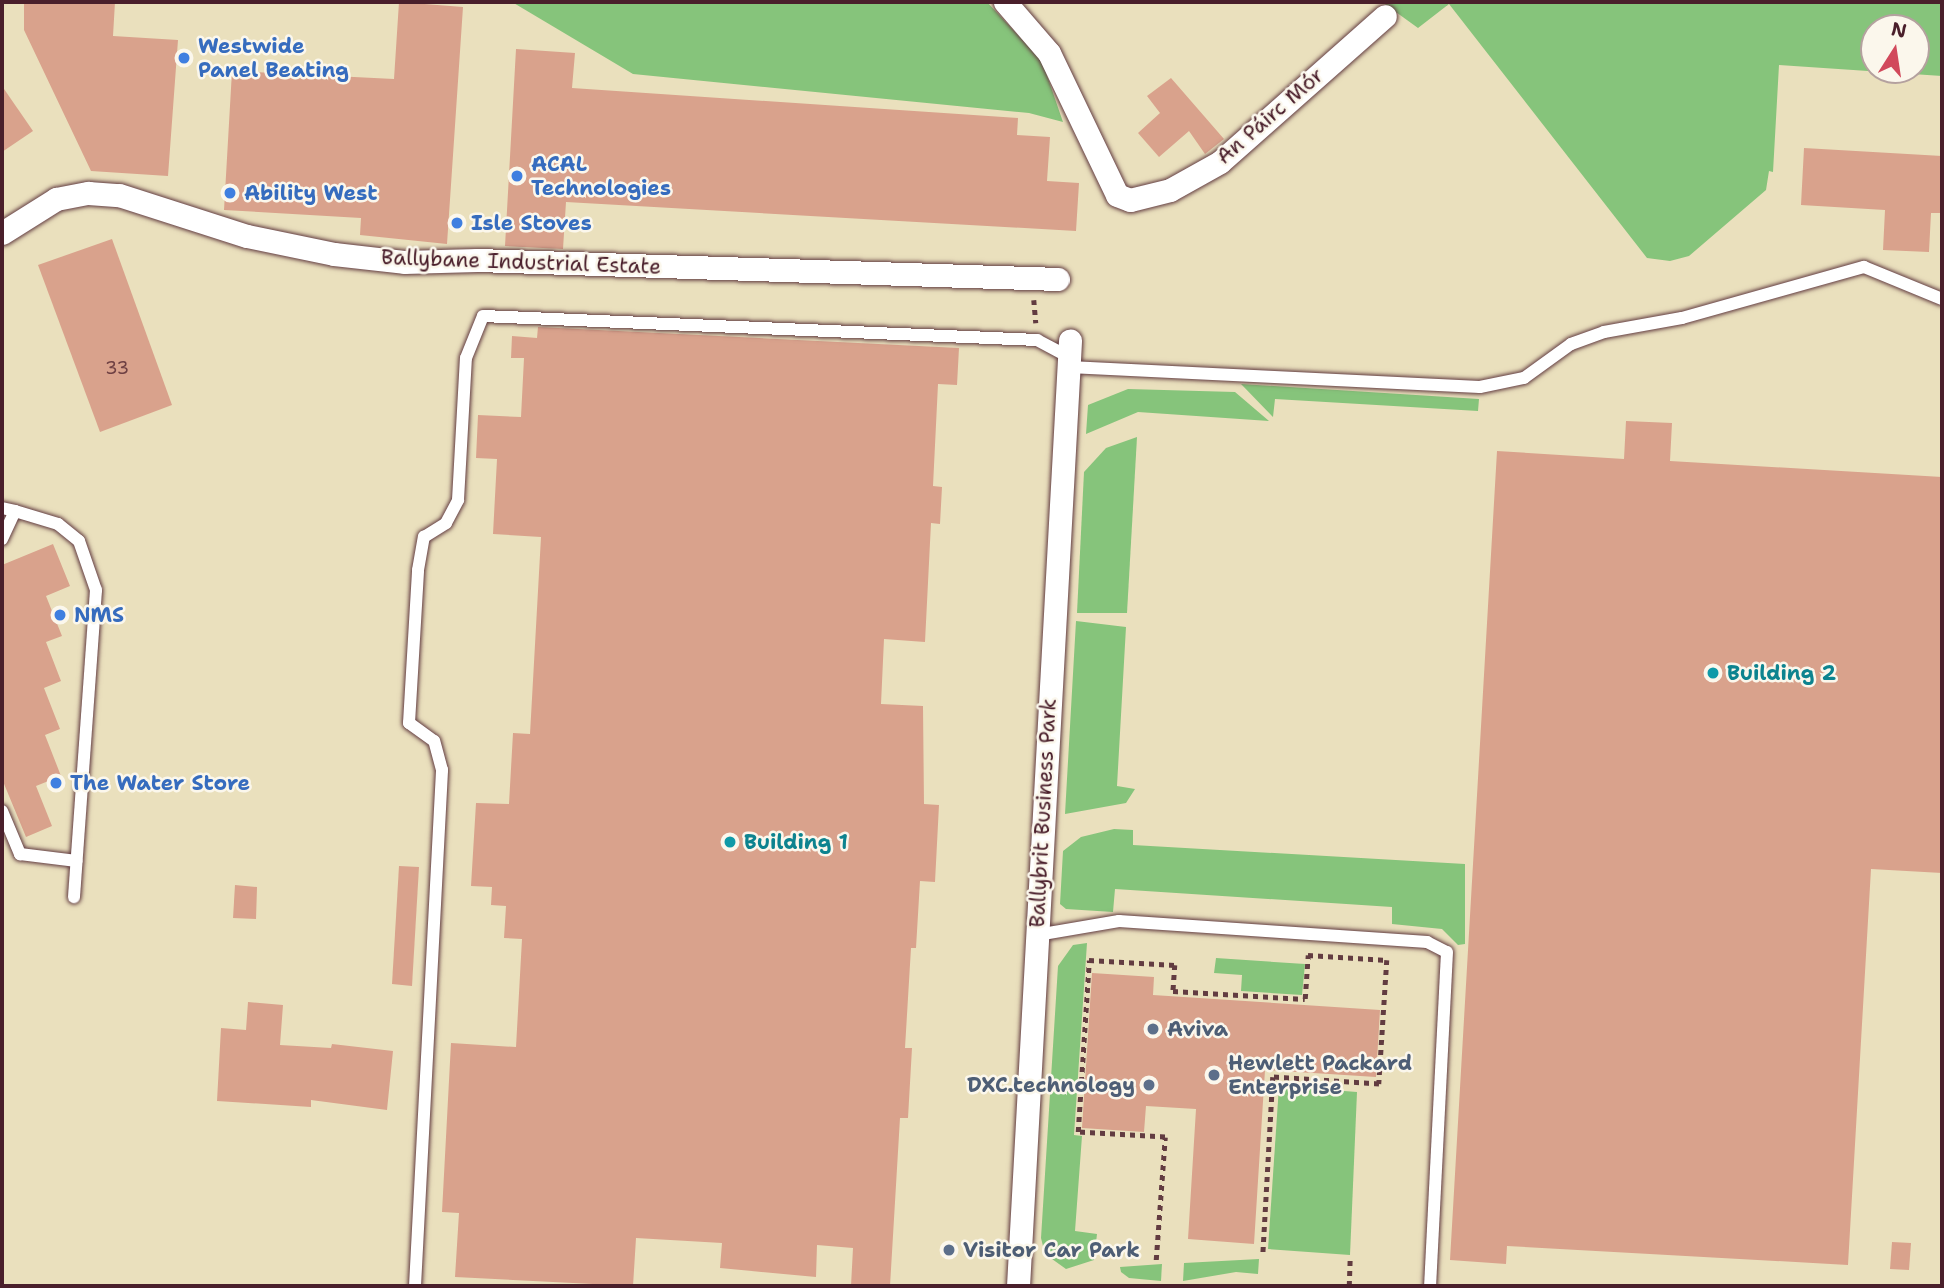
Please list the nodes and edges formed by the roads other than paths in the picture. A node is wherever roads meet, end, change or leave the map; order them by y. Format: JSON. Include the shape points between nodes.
{"nodes":[{"id":1,"x":1005,"y":2,"type":"edge"},
{"id":2,"x":1385,"y":16,"type":"dead end"},
{"id":3,"x":2,"y":233,"type":"edge"},
{"id":4,"x":1058,"y":279,"type":"dead end"},
{"id":5,"x":1942,"y":299,"type":"edge"},
{"id":6,"x":1069,"y":355,"type":"junction"},
{"id":7,"x":8,"y":510,"type":"edge"},
{"id":8,"x":2,"y":539,"type":"edge"},
{"id":9,"x":2,"y":811,"type":"edge"},
{"id":10,"x":77,"y":861,"type":"junction"},
{"id":11,"x":74,"y":897,"type":"dead end"},
{"id":12,"x":1037,"y":935,"type":"junction"},
{"id":13,"x":415,"y":1286,"type":"edge"},
{"id":14,"x":1018,"y":1286,"type":"edge"},
{"id":15,"x":1430,"y":1286,"type":"edge"}],
"edges":[{"from":1,"to":2,"type":"street","name":"An Páirc Mór","via":[[1049,53],[1117,195],[1130,200],[1170,190],[1220,162]]},
{"from":3,"to":4,"type":"street","name":"Ballybane Industrial Estate","via":[[56,200],[88,193],[119,195],[247,236],[334,254],[404,262],[477,260]]},
{"from":5,"to":6,"type":"lane","via":[[1864,267],[1682,318],[1604,332],[1571,344],[1524,378],[1480,387]]},
{"from":6,"to":12,"type":"street","name":"Ballybrit Business Park"},
{"from":6,"to":13,"type":"lane","via":[[1037,340],[483,316],[466,358],[458,500],[446,523],[424,537],[416,590],[409,723],[434,741],[442,770]]},
{"from":7,"to":8,"type":"lane"},
{"from":7,"to":10,"type":"lane","via":[[58,524],[79,541],[96,590]]},
{"from":9,"to":10,"type":"lane","via":[[20,855]]},
{"from":10,"to":11,"type":"lane"},
{"from":12,"to":14,"type":"street","name":"Ballybrit Business Park"},
{"from":12,"to":15,"type":"lane","via":[[1119,921],[1427,942],[1447,952]]}]}
